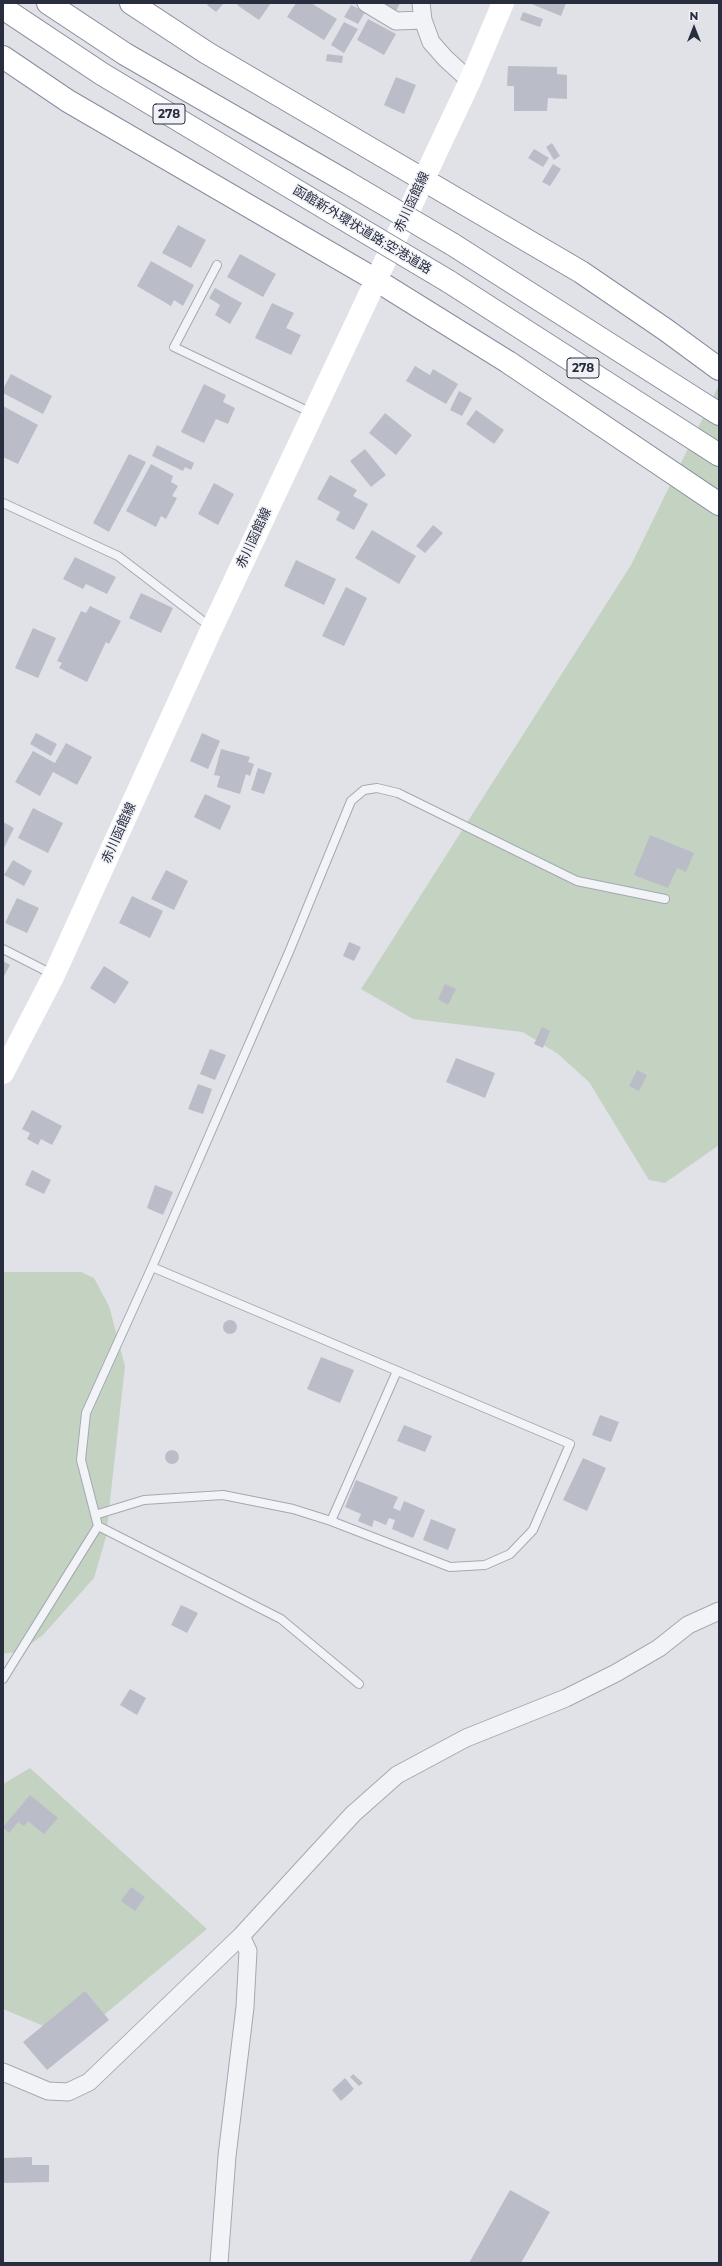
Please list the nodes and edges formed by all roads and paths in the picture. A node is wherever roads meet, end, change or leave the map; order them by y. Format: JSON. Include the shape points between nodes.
{"nodes":[{"id":1,"x":48,"y":3,"type":"edge"},
{"id":2,"x":131,"y":3,"type":"edge"},
{"id":3,"x":366,"y":3,"type":"edge"},
{"id":4,"x":421,"y":3,"type":"edge"},
{"id":5,"x":504,"y":3,"type":"edge"},
{"id":6,"x":3,"y":8,"type":"edge"},
{"id":7,"x":423,"y":20,"type":"junction"},
{"id":8,"x":3,"y":58,"type":"edge"},
{"id":9,"x":470,"y":81,"type":"junction"},
{"id":10,"x":422,"y":180,"type":"junction"},
{"id":11,"x":217,"y":265,"type":"dead end"},
{"id":12,"x":376,"y":280,"type":"junction"},
{"id":13,"x":719,"y":369,"type":"edge"},
{"id":14,"x":313,"y":413,"type":"junction"},
{"id":15,"x":719,"y":414,"type":"edge"},
{"id":16,"x":719,"y":455,"type":"edge"},
{"id":17,"x":3,"y":502,"type":"edge"},
{"id":18,"x":719,"y":504,"type":"edge"},
{"id":19,"x":212,"y":628,"type":"junction"},
{"id":20,"x":665,"y":899,"type":"dead end"},
{"id":21,"x":3,"y":949,"type":"edge"},
{"id":22,"x":54,"y":975,"type":"junction"},
{"id":23,"x":3,"y":1073,"type":"edge"},
{"id":24,"x":152,"y":1268,"type":"junction"},
{"id":25,"x":397,"y":1370,"type":"junction"},
{"id":26,"x":95,"y":1515,"type":"junction"},
{"id":27,"x":331,"y":1521,"type":"junction"},
{"id":28,"x":98,"y":1526,"type":"junction"},
{"id":29,"x":719,"y":1611,"type":"edge"},
{"id":30,"x":3,"y":1679,"type":"edge"},
{"id":31,"x":359,"y":1684,"type":"dead end"},
{"id":32,"x":242,"y":1936,"type":"junction"},
{"id":33,"x":3,"y":2072,"type":"edge"},
{"id":34,"x":219,"y":2263,"type":"edge"}],
"edges":[{"from":1,"to":15,"type":"main road","number":"278","bridge":true,"via":[[125,54],[452,244]]},
{"from":2,"to":10,"type":"main road","via":[[207,53]]},
{"from":3,"to":7,"type":"street","via":[[396,21]]},
{"from":4,"to":7,"type":"street"},
{"from":5,"to":9,"type":"main road","name":"赤川函館線"},
{"from":6,"to":16,"type":"main road","name":"函館新外環状道路;空港道路","number":"278","bridge":true,"via":[[102,74],[448,281]]},
{"from":7,"to":9,"type":"street","via":[[431,42]]},
{"from":8,"to":12,"type":"main road","via":[[68,101]]},
{"from":9,"to":10,"type":"main road","name":"赤川函館線"},
{"from":10,"to":12,"type":"main road","name":"赤川函館線"},
{"from":10,"to":13,"type":"main road","via":[[581,272]]},
{"from":11,"to":14,"type":"lane","via":[[174,347]]},
{"from":12,"to":14,"type":"main road","name":"赤川函館線"},
{"from":12,"to":18,"type":"main road","via":[[508,362]]},
{"from":14,"to":19,"type":"main road","name":"赤川函館線"},
{"from":17,"to":19,"type":"lane","via":[[118,556]]},
{"from":19,"to":22,"type":"main road","name":"赤川函館線"},
{"from":20,"to":24,"type":"lane","via":[[577,881],[398,793],[377,788],[364,790],[351,801],[289,952]]},
{"from":21,"to":22,"type":"lane"},
{"from":22,"to":23,"type":"main road","name":"赤川函館線"},
{"from":24,"to":25,"type":"lane"},
{"from":24,"to":26,"type":"lane","via":[[86,1413],[81,1460]]},
{"from":25,"to":27,"type":"lane"},
{"from":25,"to":27,"type":"lane","via":[[570,1444],[533,1530],[510,1554],[485,1565],[450,1568]]},
{"from":26,"to":27,"type":"lane","via":[[144,1500],[223,1495],[293,1509]]},
{"from":26,"to":28,"type":"lane"},
{"from":28,"to":30,"type":"lane"},
{"from":28,"to":31,"type":"lane","via":[[281,1619]]},
{"from":29,"to":32,"type":"street","via":[[688,1625],[659,1648],[616,1673],[566,1698],[466,1738],[398,1774],[353,1814]]},
{"from":32,"to":33,"type":"street","via":[[89,2082],[68,2092],[48,2092]]},
{"from":32,"to":34,"type":"street","via":[[248,1951]]}]}
